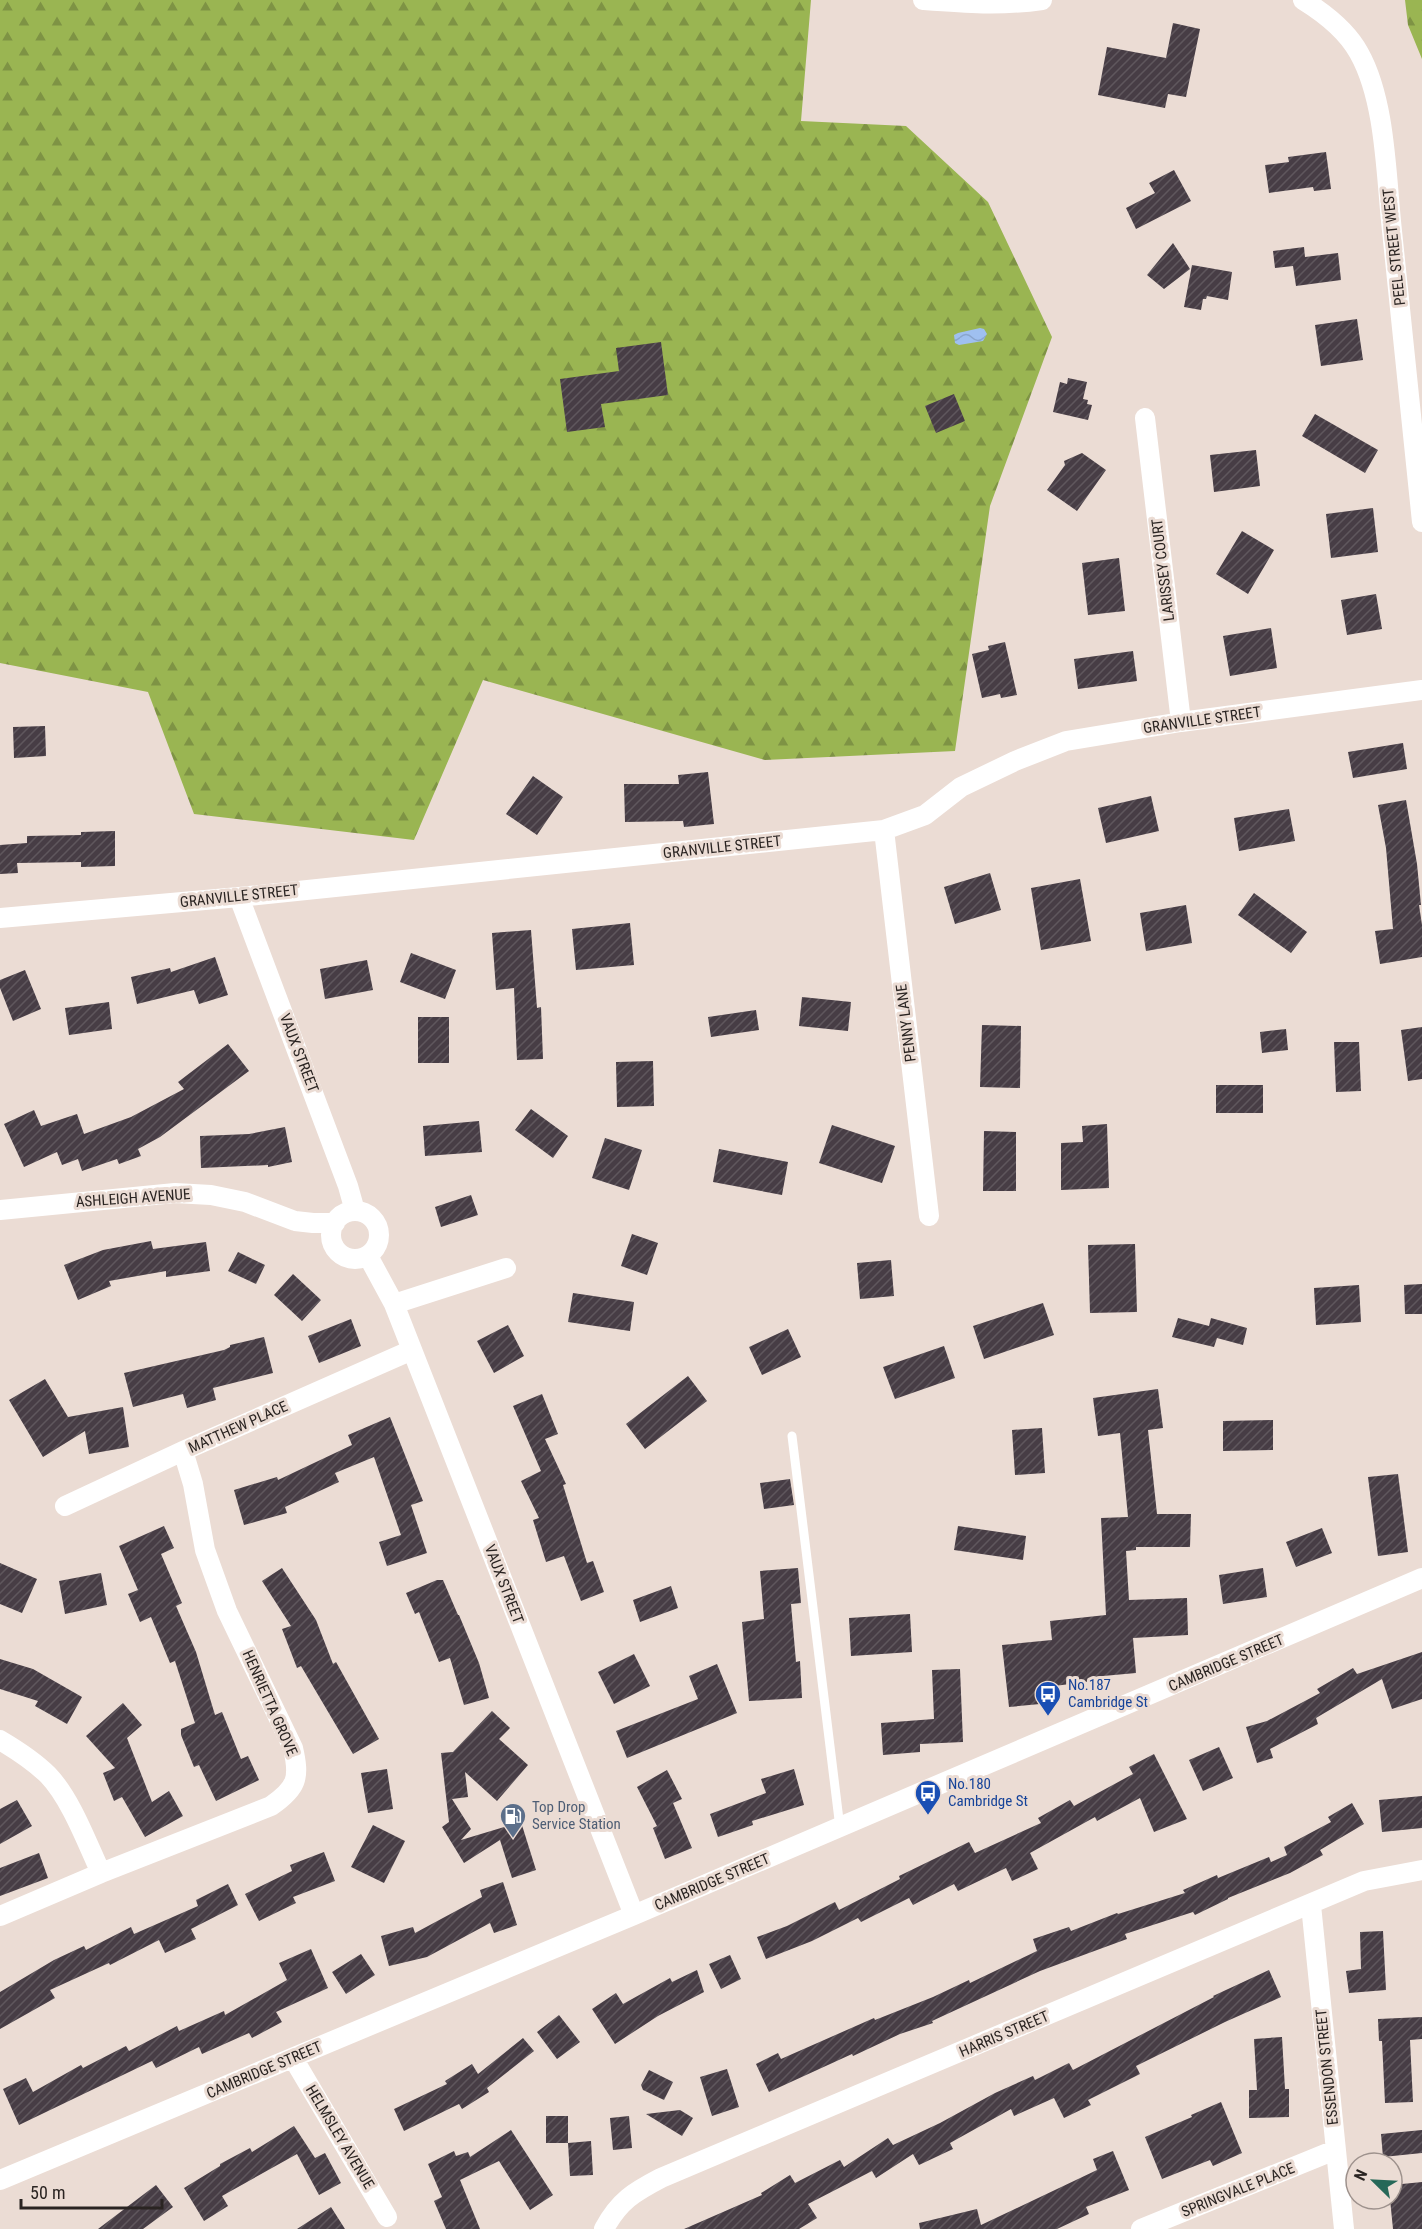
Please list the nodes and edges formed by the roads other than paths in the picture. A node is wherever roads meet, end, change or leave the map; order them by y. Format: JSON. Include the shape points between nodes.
{"nodes":[{"id":1,"x":923,"y":0,"type":"edge"},
{"id":2,"x":1042,"y":0,"type":"edge"},
{"id":3,"x":1304,"y":0,"type":"edge"},
{"id":4,"x":1145,"y":418,"type":"dead end"},
{"id":5,"x":1422,"y":522,"type":"edge"},
{"id":6,"x":1422,"y":690,"type":"edge"},
{"id":7,"x":1181,"y":722,"type":"junction"},
{"id":8,"x":884,"y":830,"type":"junction"},
{"id":9,"x":239,"y":897,"type":"junction"},
{"id":10,"x":0,"y":918,"type":"edge"},
{"id":11,"x":0,"y":1210,"type":"edge"},
{"id":12,"x":355,"y":1211,"type":"junction"},
{"id":13,"x":929,"y":1216,"type":"dead end"},
{"id":14,"x":335,"y":1223,"type":"junction"},
{"id":15,"x":368,"y":1256,"type":"junction"},
{"id":16,"x":506,"y":1268,"type":"dead end"},
{"id":17,"x":394,"y":1304,"type":"junction"},
{"id":18,"x":412,"y":1350,"type":"junction"},
{"id":19,"x":792,"y":1436,"type":"dead end"},
{"id":20,"x":183,"y":1451,"type":"junction"},
{"id":21,"x":65,"y":1506,"type":"dead end"},
{"id":22,"x":1422,"y":1578,"type":"edge"},
{"id":23,"x":0,"y":1740,"type":"edge"},
{"id":24,"x":840,"y":1828,"type":"junction"},
{"id":25,"x":1422,"y":1870,"type":"edge"},
{"id":26,"x":101,"y":1873,"type":"junction"},
{"id":27,"x":1311,"y":1905,"type":"junction"},
{"id":28,"x":634,"y":1915,"type":"junction"},
{"id":29,"x":0,"y":1916,"type":"edge"},
{"id":30,"x":293,"y":2058,"type":"junction"},
{"id":31,"x":1335,"y":2150,"type":"junction"},
{"id":32,"x":0,"y":2179,"type":"edge"},
{"id":33,"x":387,"y":2217,"type":"dead end"},
{"id":34,"x":604,"y":2229,"type":"edge"},
{"id":35,"x":1141,"y":2229,"type":"edge"},
{"id":36,"x":1344,"y":2229,"type":"edge"}],
"edges":[{"from":1,"to":2,"type":"street","via":[[1017,4]]},
{"from":3,"to":5,"type":"street","name":"PEEL STREET WEST","via":[[1341,29],[1359,52],[1372,82],[1388,186]]},
{"from":4,"to":7,"type":"street","name":"LARISSEY COURT"},
{"from":6,"to":7,"type":"street","name":"GRANVILLE STREET"},
{"from":7,"to":8,"type":"street","name":"GRANVILLE STREET","via":[[1066,741],[961,787],[925,815]]},
{"from":8,"to":9,"type":"street","name":"GRANVILLE STREET"},
{"from":8,"to":13,"type":"street","name":"PENNY LANE"},
{"from":9,"to":10,"type":"street","name":"GRANVILLE STREET"},
{"from":9,"to":12,"type":"street","name":"VAUX STREET"},
{"from":11,"to":14,"type":"street","name":"ASHLEIGH AVENUE","via":[[175,1193],[245,1202],[295,1221]]},
{"from":12,"to":14,"type":"street","via":[[340,1216]]},
{"from":12,"to":15,"type":"street","via":[[370,1216],[378,1229],[377,1244]]},
{"from":14,"to":15,"type":"street","via":[[331,1238],[338,1252],[352,1259]]},
{"from":15,"to":17,"type":"street","name":"VAUX STREET"},
{"from":16,"to":17,"type":"street"},
{"from":17,"to":18,"type":"street","name":"VAUX STREET"},
{"from":18,"to":20,"type":"street","name":"MATTHEW PLACE"},
{"from":18,"to":28,"type":"street","name":"VAUX STREET"},
{"from":19,"to":24,"type":"lane"},
{"from":20,"to":21,"type":"street","name":"MATTHEW PLACE"},
{"from":20,"to":26,"type":"street","name":"HENRIETTA GROVE","via":[[205,1550],[227,1611],[293,1748],[298,1766],[296,1782],[271,1806]]},
{"from":22,"to":24,"type":"street","name":"CAMBRIDGE STREET"},
{"from":23,"to":26,"type":"street","via":[[24,1754],[50,1777],[72,1811]]},
{"from":24,"to":28,"type":"street","name":"CAMBRIDGE STREET"},
{"from":25,"to":27,"type":"street","name":"HARRIS STREET","via":[[1364,1881]]},
{"from":26,"to":29,"type":"street","name":"HENRIETTA GROVE"},
{"from":27,"to":31,"type":"street","name":"ESSENDON STREET"},
{"from":27,"to":34,"type":"street","name":"HARRIS STREET","via":[[661,2178],[633,2193],[613,2213]]},
{"from":28,"to":30,"type":"street","name":"CAMBRIDGE STREET"},
{"from":30,"to":32,"type":"street","name":"CAMBRIDGE STREET"},
{"from":30,"to":33,"type":"street","name":"HELMSLEY AVENUE"},
{"from":31,"to":35,"type":"street","name":"SPRINGVALE PLACE"},
{"from":31,"to":36,"type":"street","name":"ESSENDON STREET"}]}
